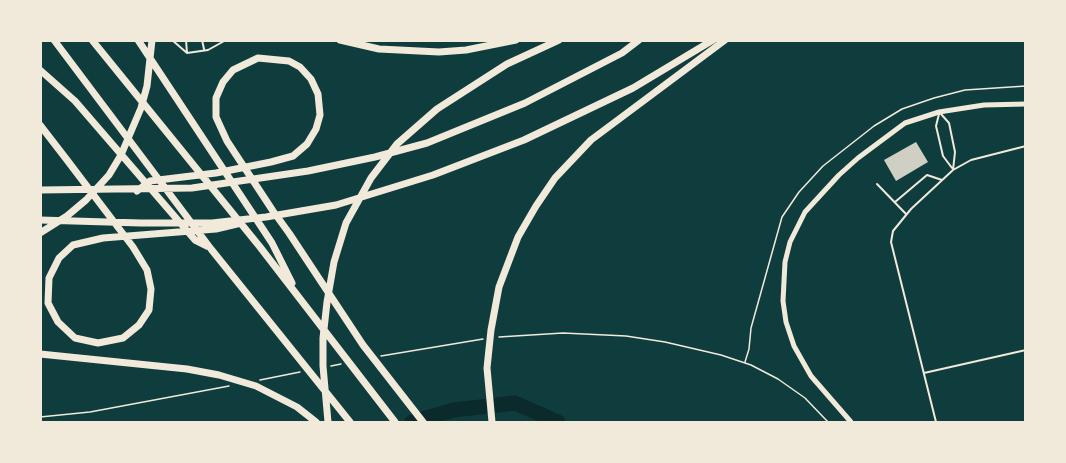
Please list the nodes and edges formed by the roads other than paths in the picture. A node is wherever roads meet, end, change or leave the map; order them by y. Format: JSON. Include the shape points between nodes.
{"nodes":[{"id":1,"x":54,"y":40,"type":"edge"},
{"id":2,"x":92,"y":40,"type":"edge"},
{"id":3,"x":138,"y":40,"type":"edge"},
{"id":4,"x":152,"y":40,"type":"edge"},
{"id":5,"x":172,"y":40,"type":"edge"},
{"id":6,"x":186,"y":40,"type":"edge"},
{"id":7,"x":202,"y":40,"type":"edge"},
{"id":8,"x":226,"y":40,"type":"edge"},
{"id":9,"x":340,"y":40,"type":"edge"},
{"id":10,"x":516,"y":40,"type":"edge"},
{"id":11,"x":559,"y":40,"type":"edge"},
{"id":12,"x":639,"y":40,"type":"edge"},
{"id":13,"x":713,"y":40,"type":"edge"},
{"id":14,"x":725,"y":40,"type":"edge"},
{"id":15,"x":204,"y":51,"type":"junction"},
{"id":16,"x":187,"y":53,"type":"junction"},
{"id":17,"x":40,"y":70,"type":"edge"},
{"id":18,"x":1026,"y":104,"type":"edge"},
{"id":19,"x":939,"y":112,"type":"junction"},
{"id":20,"x":40,"y":125,"type":"edge"},
{"id":21,"x":1026,"y":146,"type":"edge"},
{"id":22,"x":953,"y":170,"type":"junction"},
{"id":23,"x":942,"y":180,"type":"junction"},
{"id":24,"x":877,"y":184,"type":"dead end"},
{"id":25,"x":40,"y":190,"type":"edge"},
{"id":26,"x":137,"y":190,"type":"junction"},
{"id":27,"x":895,"y":202,"type":"junction"},
{"id":28,"x":906,"y":214,"type":"junction"},
{"id":29,"x":266,"y":217,"type":"junction"},
{"id":30,"x":40,"y":220,"type":"edge"},
{"id":31,"x":40,"y":233,"type":"edge"},
{"id":32,"x":211,"y":249,"type":"junction"},
{"id":33,"x":300,"y":299,"type":"junction"},
{"id":34,"x":1026,"y":350,"type":"edge"},
{"id":35,"x":40,"y":354,"type":"edge"},
{"id":36,"x":924,"y":373,"type":"junction"},
{"id":37,"x":316,"y":423,"type":"edge"},
{"id":38,"x":328,"y":423,"type":"edge"},
{"id":39,"x":350,"y":423,"type":"edge"},
{"id":40,"x":395,"y":423,"type":"edge"},
{"id":41,"x":423,"y":423,"type":"edge"},
{"id":42,"x":492,"y":423,"type":"edge"},
{"id":43,"x":851,"y":423,"type":"edge"},
{"id":44,"x":936,"y":423,"type":"edge"}],
"edges":[{"from":1,"to":32,"type":"highway"},
{"from":2,"to":33,"type":"highway"},
{"from":3,"to":33,"type":"highway","via":[[272,243]]},
{"from":4,"to":31,"type":"highway","via":[[141,108],[121,155],[86,200]]},
{"from":5,"to":16,"type":"lane"},
{"from":6,"to":16,"type":"lane"},
{"from":7,"to":15,"type":"lane"},
{"from":8,"to":15,"type":"lane"},
{"from":9,"to":10,"type":"highway","via":[[379,49],[439,52]]},
{"from":11,"to":38,"type":"highway","via":[[507,64],[437,109],[397,144],[371,178],[346,223],[334,262],[322,338]]},
{"from":12,"to":26,"type":"highway","via":[[525,103],[427,143],[245,182],[192,189]]},
{"from":13,"to":29,"type":"highway","via":[[633,88],[524,140],[433,175],[336,205]]},
{"from":14,"to":42,"type":"highway","via":[[591,140],[555,178],[518,237],[499,287],[487,368]]},
{"from":15,"to":16,"type":"lane"},
{"from":17,"to":32,"type":"highway","via":[[75,101],[195,240]]},
{"from":18,"to":19,"type":"main road"},
{"from":19,"to":22,"type":"lane","via":[[936,126],[943,156]]},
{"from":19,"to":22,"type":"lane","via":[[949,123],[955,152]]},
{"from":19,"to":43,"type":"main road","via":[[905,123],[858,158],[805,212],[790,242],[783,301],[786,322],[811,376]]},
{"from":20,"to":29,"type":"highway","via":[[67,160],[133,247],[147,270],[151,289],[149,309],[139,325],[123,338],[98,343],[75,338],[58,322],[48,303],[49,278],[59,258],[73,245],[103,238],[216,229]]},
{"from":21,"to":22,"type":"lane","via":[[971,160]]},
{"from":22,"to":23,"type":"lane"},
{"from":23,"to":27,"type":"lane","via":[[927,175]]},
{"from":23,"to":28,"type":"lane"},
{"from":24,"to":27,"type":"lane"},
{"from":25,"to":26,"type":"highway"},
{"from":26,"to":41,"type":"highway","via":[[150,181],[216,173],[293,156],[307,144],[320,115],[318,94],[300,67],[289,61],[258,58],[233,70],[216,98],[216,117],[227,141],[290,233],[363,345]]},
{"from":27,"to":28,"type":"lane"},
{"from":28,"to":36,"type":"lane","via":[[893,231],[891,242]]},
{"from":29,"to":30,"type":"highway","via":[[212,223]]},
{"from":32,"to":39,"type":"highway"},
{"from":33,"to":40,"type":"highway"},
{"from":34,"to":36,"type":"lane"},
{"from":35,"to":37,"type":"highway","via":[[219,375],[256,386],[297,407]]},
{"from":36,"to":44,"type":"lane"}]}
